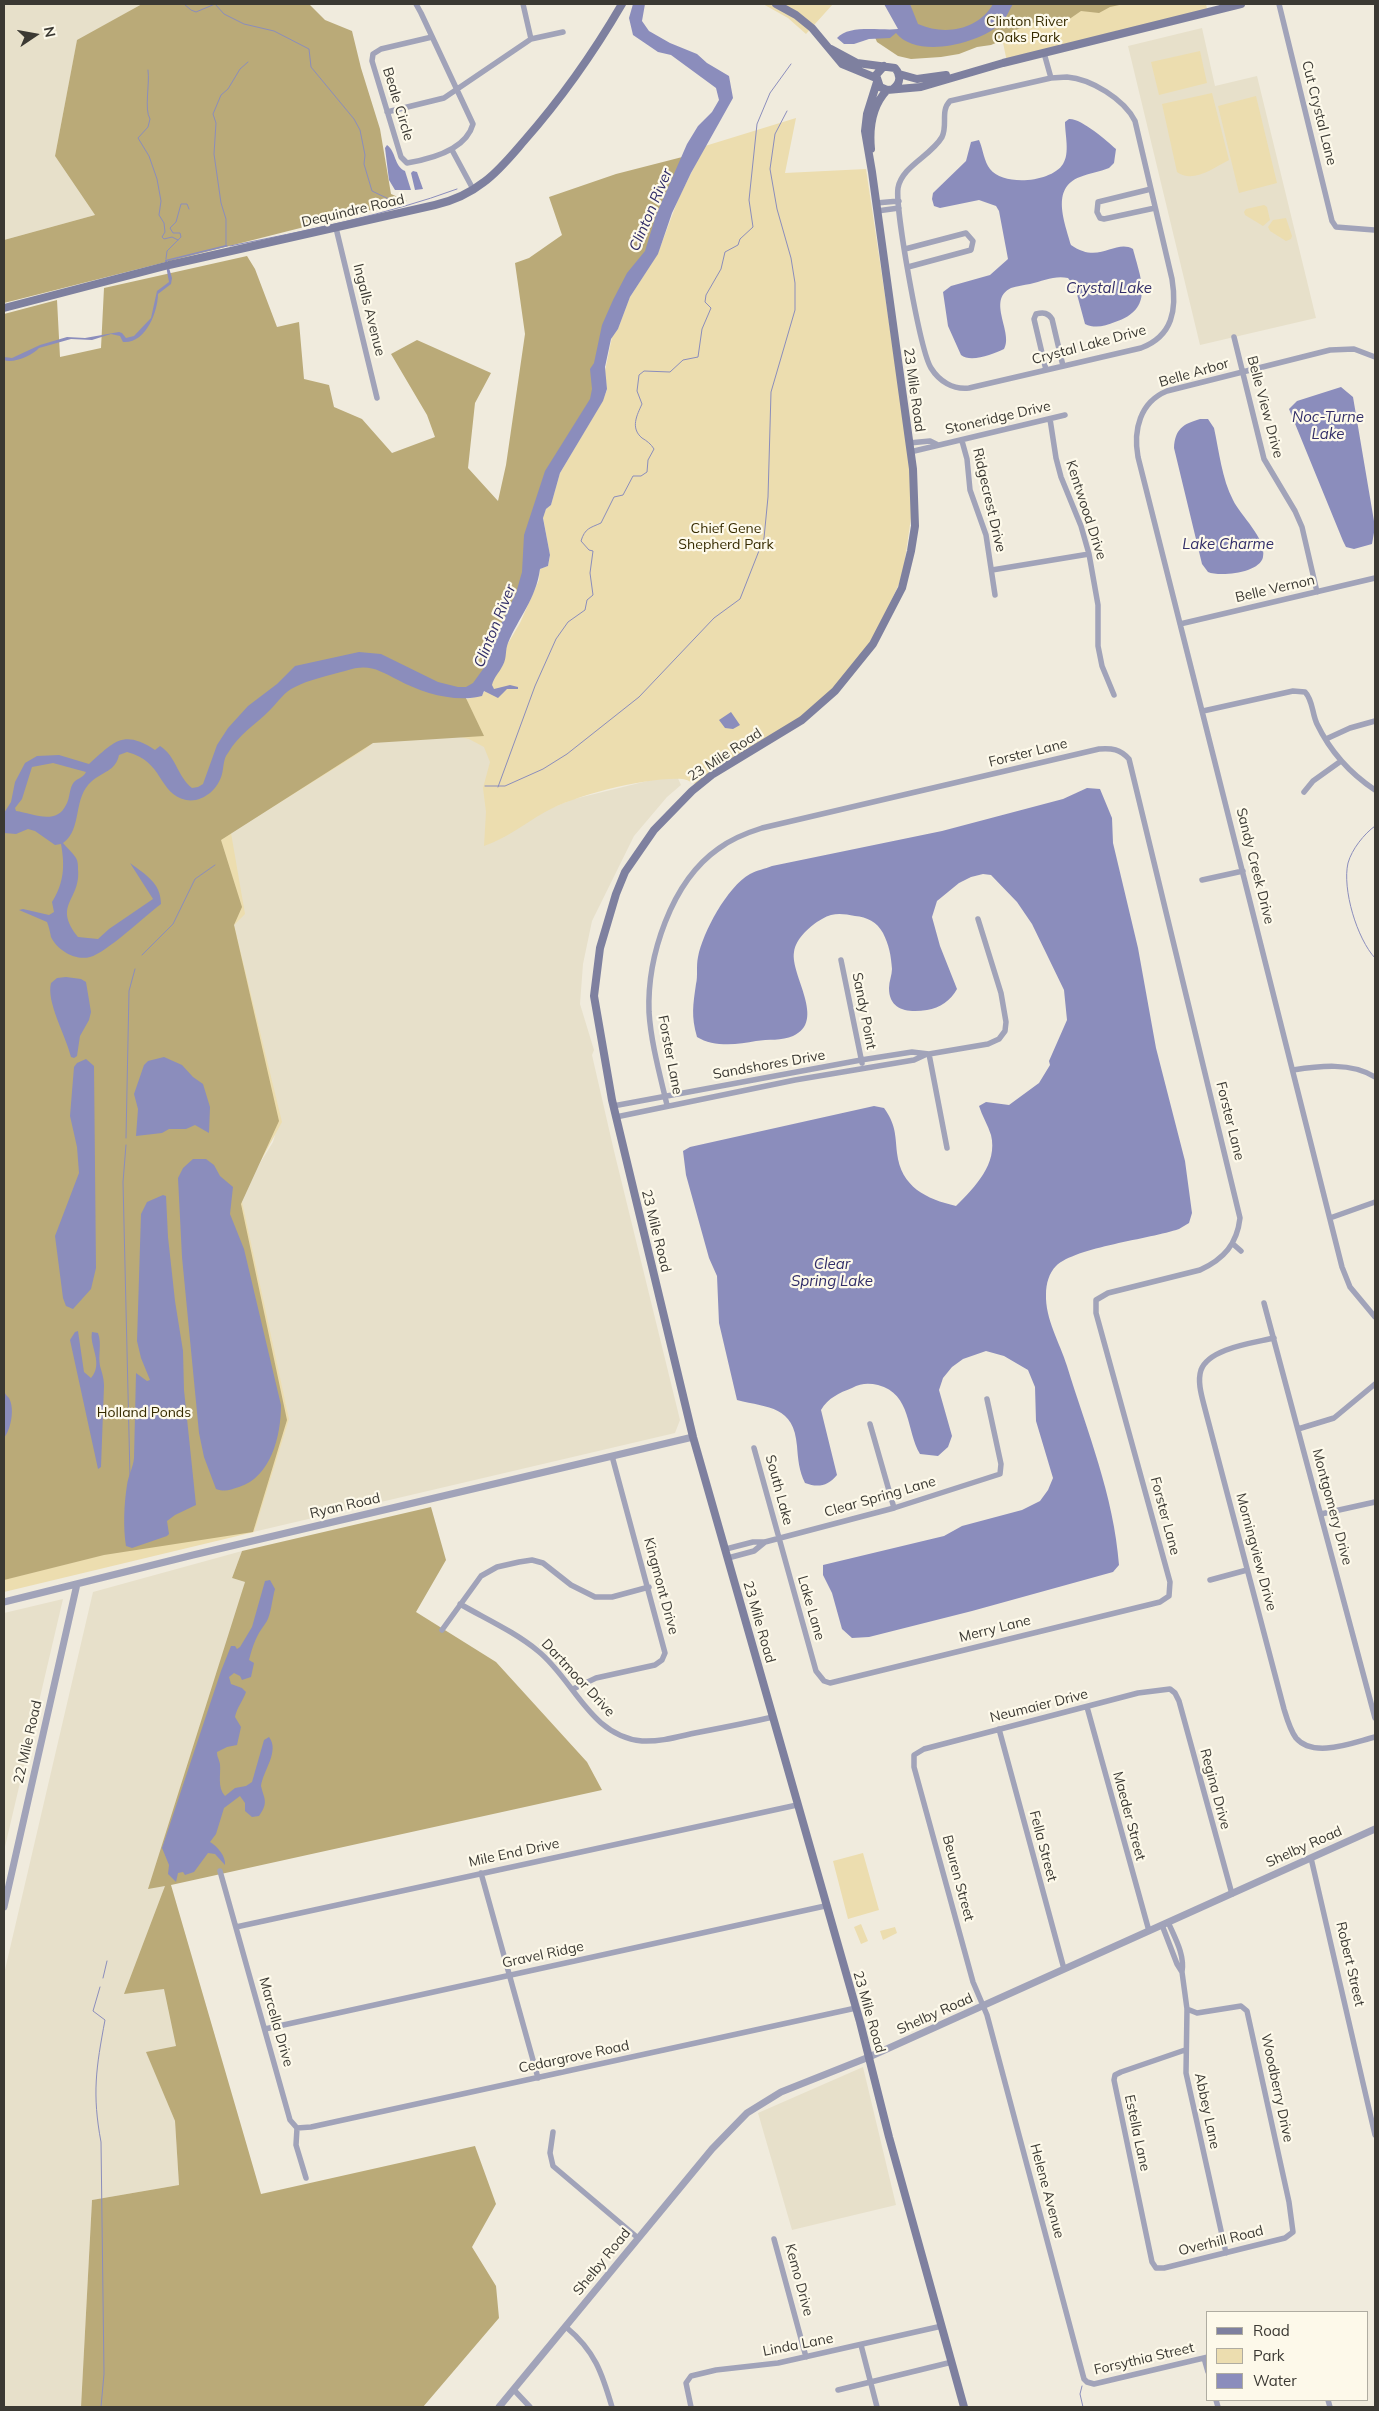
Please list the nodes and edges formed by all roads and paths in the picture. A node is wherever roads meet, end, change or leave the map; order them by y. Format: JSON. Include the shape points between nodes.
{"nodes":[{"id":1,"x":416,"y":4,"type":"edge"},
{"id":2,"x":523,"y":4,"type":"edge"},
{"id":3,"x":622,"y":4,"type":"edge"},
{"id":4,"x":776,"y":4,"type":"edge"},
{"id":5,"x":1241,"y":4,"type":"edge"},
{"id":6,"x":1279,"y":4,"type":"edge"},
{"id":7,"x":562,"y":32,"type":"dead end"},
{"id":8,"x":432,"y":37,"type":"junction"},
{"id":9,"x":531,"y":39,"type":"junction"},
{"id":10,"x":831,"y":49,"type":"junction"},
{"id":11,"x":1044,"y":53,"type":"junction"},
{"id":12,"x":884,"y":66,"type":"junction"},
{"id":13,"x":899,"y":74,"type":"junction"},
{"id":14,"x":958,"y":75,"type":"junction"},
{"id":15,"x":1050,"y":78,"type":"junction"},
{"id":16,"x":877,"y":80,"type":"junction"},
{"id":17,"x":457,"y":90,"type":"junction"},
{"id":18,"x":890,"y":90,"type":"junction"},
{"id":19,"x":387,"y":112,"type":"junction"},
{"id":20,"x":452,"y":150,"type":"junction"},
{"id":21,"x":869,"y":153,"type":"junction"},
{"id":22,"x":473,"y":189,"type":"junction"},
{"id":23,"x":1151,"y":189,"type":"junction"},
{"id":24,"x":899,"y":201,"type":"junction"},
{"id":25,"x":877,"y":207,"type":"junction"},
{"id":26,"x":900,"y":208,"type":"junction"},
{"id":27,"x":1155,"y":208,"type":"junction"},
{"id":28,"x":336,"y":228,"type":"junction"},
{"id":29,"x":1374,"y":230,"type":"dead end"},
{"id":30,"x":905,"y":249,"type":"junction"},
{"id":31,"x":908,"y":266,"type":"junction"},
{"id":32,"x":4,"y":308,"type":"edge"},
{"id":33,"x":1234,"y":337,"type":"dead end"},
{"id":34,"x":1375,"y":357,"type":"edge"},
{"id":35,"x":1063,"y":366,"type":"junction"},
{"id":36,"x":1046,"y":370,"type":"junction"},
{"id":37,"x":1243,"y":372,"type":"junction"},
{"id":38,"x":378,"y":398,"type":"dead end"},
{"id":39,"x":1142,"y":413,"type":"joint"},
{"id":40,"x":1065,"y":415,"type":"dead end"},
{"id":41,"x":1050,"y":419,"type":"junction"},
{"id":42,"x":962,"y":441,"type":"junction"},
{"id":43,"x":909,"y":443,"type":"junction"},
{"id":44,"x":938,"y":445,"type":"junction"},
{"id":45,"x":910,"y":452,"type":"junction"},
{"id":46,"x":1089,"y":554,"type":"junction"},
{"id":47,"x":992,"y":570,"type":"junction"},
{"id":48,"x":1375,"y":578,"type":"edge"},
{"id":49,"x":1317,"y":592,"type":"junction"},
{"id":50,"x":995,"y":595,"type":"dead end"},
{"id":51,"x":1180,"y":624,"type":"junction"},
{"id":52,"x":1114,"y":695,"type":"dead end"},
{"id":53,"x":1203,"y":711,"type":"junction"},
{"id":54,"x":1375,"y":721,"type":"edge"},
{"id":55,"x":1326,"y":739,"type":"junction"},
{"id":56,"x":1341,"y":761,"type":"junction"},
{"id":57,"x":1375,"y":790,"type":"edge"},
{"id":58,"x":1304,"y":792,"type":"dead end"},
{"id":59,"x":1243,"y":871,"type":"junction"},
{"id":60,"x":1202,"y":880,"type":"dead end"},
{"id":61,"x":978,"y":919,"type":"dead end"},
{"id":62,"x":841,"y":960,"type":"dead end"},
{"id":63,"x":929,"y":1054,"type":"junction"},
{"id":64,"x":861,"y":1060,"type":"junction"},
{"id":65,"x":862,"y":1068,"type":"junction"},
{"id":66,"x":1292,"y":1070,"type":"junction"},
{"id":67,"x":797,"y":1072,"type":"junction"},
{"id":68,"x":1375,"y":1077,"type":"edge"},
{"id":69,"x":798,"y":1079,"type":"junction"},
{"id":70,"x":732,"y":1084,"type":"junction"},
{"id":71,"x":734,"y":1092,"type":"junction"},
{"id":72,"x":665,"y":1096,"type":"junction"},
{"id":73,"x":667,"y":1105,"type":"junction"},
{"id":74,"x":613,"y":1106,"type":"junction"},
{"id":75,"x":616,"y":1117,"type":"junction"},
{"id":76,"x":946,"y":1148,"type":"dead end"},
{"id":77,"x":1375,"y":1202,"type":"edge"},
{"id":78,"x":1330,"y":1218,"type":"junction"},
{"id":79,"x":1233,"y":1244,"type":"junction"},
{"id":80,"x":1241,"y":1251,"type":"dead end"},
{"id":81,"x":1264,"y":1303,"type":"dead end"},
{"id":82,"x":1375,"y":1317,"type":"edge"},
{"id":83,"x":1274,"y":1338,"type":"junction"},
{"id":84,"x":1375,"y":1384,"type":"edge"},
{"id":85,"x":987,"y":1398,"type":"dead end"},
{"id":86,"x":870,"y":1424,"type":"dead end"},
{"id":87,"x":1298,"y":1429,"type":"junction"},
{"id":88,"x":693,"y":1437,"type":"junction"},
{"id":89,"x":754,"y":1448,"type":"dead end"},
{"id":90,"x":612,"y":1456,"type":"junction"},
{"id":91,"x":1375,"y":1502,"type":"edge"},
{"id":92,"x":894,"y":1508,"type":"junction"},
{"id":93,"x":1321,"y":1514,"type":"junction"},
{"id":94,"x":779,"y":1538,"type":"junction"},
{"id":95,"x":727,"y":1554,"type":"junction"},
{"id":96,"x":1247,"y":1570,"type":"junction"},
{"id":97,"x":1210,"y":1580,"type":"dead end"},
{"id":98,"x":77,"y":1584,"type":"junction"},
{"id":99,"x":649,"y":1587,"type":"junction"},
{"id":100,"x":1169,"y":1596,"type":"joint"},
{"id":101,"x":4,"y":1602,"type":"edge"},
{"id":102,"x":460,"y":1604,"type":"junction"},
{"id":103,"x":442,"y":1630,"type":"dead end"},
{"id":104,"x":824,"y":1681,"type":"joint"},
{"id":105,"x":573,"y":1689,"type":"junction"},
{"id":106,"x":1173,"y":1691,"type":"joint"},
{"id":107,"x":1087,"y":1707,"type":"junction"},
{"id":108,"x":773,"y":1718,"type":"junction"},
{"id":109,"x":1375,"y":1718,"type":"edge"},
{"id":110,"x":999,"y":1729,"type":"junction"},
{"id":111,"x":1375,"y":1736,"type":"edge"},
{"id":112,"x":914,"y":1755,"type":"joint"},
{"id":113,"x":797,"y":1805,"type":"junction"},
{"id":114,"x":1375,"y":1829,"type":"edge"},
{"id":115,"x":1311,"y":1858,"type":"junction"},
{"id":116,"x":220,"y":1871,"type":"dead end"},
{"id":117,"x":481,"y":1873,"type":"junction"},
{"id":118,"x":1232,"y":1894,"type":"junction"},
{"id":119,"x":4,"y":1906,"type":"edge"},
{"id":120,"x":825,"y":1906,"type":"junction"},
{"id":121,"x":1165,"y":1924,"type":"junction"},
{"id":122,"x":236,"y":1927,"type":"junction"},
{"id":123,"x":1149,"y":1931,"type":"junction"},
{"id":124,"x":1064,"y":1969,"type":"junction"},
{"id":125,"x":508,"y":1976,"type":"junction"},
{"id":126,"x":983,"y":2006,"type":"junction"},
{"id":127,"x":856,"y":2008,"type":"junction"},
{"id":128,"x":1187,"y":2009,"type":"junction"},
{"id":129,"x":265,"y":2029,"type":"junction"},
{"id":130,"x":1185,"y":2050,"type":"junction"},
{"id":131,"x":869,"y":2057,"type":"junction"},
{"id":132,"x":538,"y":2078,"type":"junction"},
{"id":133,"x":297,"y":2128,"type":"junction"},
{"id":134,"x":553,"y":2132,"type":"dead end"},
{"id":135,"x":1375,"y":2135,"type":"edge"},
{"id":136,"x":306,"y":2178,"type":"dead end"},
{"id":137,"x":1292,"y":2234,"type":"joint"},
{"id":138,"x":638,"y":2238,"type":"junction"},
{"id":139,"x":774,"y":2239,"type":"dead end"},
{"id":140,"x":1226,"y":2252,"type":"junction"},
{"id":141,"x":1156,"y":2268,"type":"joint"},
{"id":142,"x":942,"y":2326,"type":"junction"},
{"id":143,"x":566,"y":2327,"type":"junction"},
{"id":144,"x":861,"y":2344,"type":"junction"},
{"id":145,"x":806,"y":2357,"type":"junction"},
{"id":146,"x":1206,"y":2357,"type":"edge"},
{"id":147,"x":952,"y":2362,"type":"junction"},
{"id":148,"x":870,"y":2382,"type":"junction"},
{"id":149,"x":1087,"y":2382,"type":"joint"},
{"id":150,"x":514,"y":2390,"type":"junction"},
{"id":151,"x":838,"y":2390,"type":"dead end"},
{"id":152,"x":499,"y":2407,"type":"edge"},
{"id":153,"x":530,"y":2407,"type":"edge"},
{"id":154,"x":612,"y":2407,"type":"edge"},
{"id":155,"x":691,"y":2407,"type":"edge"},
{"id":156,"x":877,"y":2407,"type":"edge"},
{"id":157,"x":964,"y":2407,"type":"edge"}],
"edges":[{"from":1,"to":8,"type":"street"},
{"from":2,"to":9,"type":"street"},
{"from":3,"to":22,"type":"main road","name":"Dequindre Road","via":[[569,86],[504,164]]},
{"from":4,"to":10,"type":"main road","via":[[805,22]]},
{"from":5,"to":11,"type":"main road"},
{"from":6,"to":29,"type":"street","name":"Cut Crystal Lane","via":[[1332,221],[1336,227]]},
{"from":7,"to":9,"type":"street"},
{"from":8,"to":17,"type":"street","name":"Beale Circle"},
{"from":8,"to":19,"type":"street","name":"Beale Circle","via":[[381,49],[373,54],[372,61]]},
{"from":9,"to":17,"type":"street"},
{"from":10,"to":12,"type":"main road","via":[[857,63]]},
{"from":10,"to":16,"type":"main road","via":[[833,56],[842,64]]},
{"from":11,"to":14,"type":"main road"},
{"from":11,"to":15,"type":"street"},
{"from":12,"to":13,"type":"main road","via":[[893,66]]},
{"from":12,"to":16,"type":"main road","via":[[878,71]]},
{"from":13,"to":14,"type":"main road","via":[[917,79]]},
{"from":13,"to":18,"type":"main road","via":[[898,84]]},
{"from":14,"to":18,"type":"main road","via":[[921,87]]},
{"from":15,"to":23,"type":"street","name":"Crystal Lake Drive","via":[[1085,81],[1127,108],[1135,121]]},
{"from":15,"to":24,"type":"street","name":"Crystal Lake Drive","via":[[950,101],[945,108],[942,136],[904,175],[898,188]]},
{"from":16,"to":18,"type":"main road","via":[[880,87]]},
{"from":16,"to":21,"type":"main road","name":"23 Mile Road","via":[[866,122],[865,139]]},
{"from":17,"to":19,"type":"street","via":[[444,98]]},
{"from":17,"to":20,"type":"street","name":"Beale Circle","via":[[473,124],[470,132]]},
{"from":18,"to":21,"type":"main road","name":"23 Mile Road","via":[[875,109]]},
{"from":19,"to":20,"type":"street","name":"Beale Circle","via":[[401,157],[407,163]]},
{"from":20,"to":22,"type":"street"},
{"from":21,"to":25,"type":"main road","name":"23 Mile Road"},
{"from":22,"to":28,"type":"main road","name":"Dequindre Road","via":[[435,205]]},
{"from":23,"to":27,"type":"street","name":"Crystal Lake Drive"},
{"from":23,"to":27,"type":"street","via":[[1098,202],[1097,212],[1104,219]]},
{"from":24,"to":25,"type":"street"},
{"from":24,"to":26,"type":"street","name":"Crystal Lake Drive"},
{"from":25,"to":26,"type":"street"},
{"from":25,"to":43,"type":"main road","name":"23 Mile Road"},
{"from":26,"to":30,"type":"street","name":"Crystal Lake Drive"},
{"from":27,"to":35,"type":"street","name":"Crystal Lake Drive","via":[[1175,295],[1168,328],[1147,346]]},
{"from":28,"to":32,"type":"main road","name":"Dequindre Road"},
{"from":28,"to":38,"type":"street","name":"Ingalls Avenue"},
{"from":30,"to":31,"type":"street","name":"Crystal Lake Drive"},
{"from":30,"to":31,"type":"street","via":[[966,233],[973,241],[971,250]]},
{"from":31,"to":36,"type":"street","name":"Crystal Lake Drive","via":[[922,347],[929,366],[942,380],[953,387],[964,388]]},
{"from":33,"to":37,"type":"street","name":"Belle View Drive"},
{"from":34,"to":37,"type":"street","name":"Belle Arbor","via":[[1354,349],[1339,349]]},
{"from":35,"to":36,"type":"street","name":"Crystal Lake Drive"},
{"from":35,"to":36,"type":"street","via":[[1052,320],[1043,312],[1036,314],[1034,319]]},
{"from":37,"to":39,"type":"street","name":"Belle Arbor","via":[[1167,391],[1154,398]]},
{"from":37,"to":49,"type":"street","name":"Belle View Drive","via":[[1264,459],[1302,527]]},
{"from":39,"to":51,"type":"street","name":"Sandy Creek Drive","via":[[1136,448]]},
{"from":40,"to":41,"type":"street","name":"Stoneridge Drive"},
{"from":41,"to":42,"type":"street","name":"Stoneridge Drive"},
{"from":41,"to":46,"type":"street","name":"Kentwood Drive","via":[[1058,468]]},
{"from":42,"to":44,"type":"street","name":"Stoneridge Drive"},
{"from":42,"to":47,"type":"street","name":"Ridgecrest Drive","via":[[970,490],[986,534]]},
{"from":43,"to":44,"type":"street","name":"Stoneridge Drive","via":[[930,441]]},
{"from":43,"to":45,"type":"main road","name":"23 Mile Road"},
{"from":44,"to":45,"type":"street","name":"Stoneridge Drive"},
{"from":45,"to":74,"type":"main road","name":"23 Mile Road","via":[[915,513],[911,551],[902,588],[873,644],[842,684],[802,720],[692,791],[654,830],[625,872],[612,903],[600,948],[594,996]]},
{"from":46,"to":47,"type":"street"},
{"from":46,"to":52,"type":"street","name":"Kentwood Drive","via":[[1098,605],[1098,646]]},
{"from":47,"to":50,"type":"street","name":"Ridgecrest Drive"},
{"from":48,"to":49,"type":"street","name":"Belle Vernon"},
{"from":49,"to":51,"type":"street","name":"Belle Vernon"},
{"from":51,"to":53,"type":"street","name":"Sandy Creek Drive"},
{"from":53,"to":55,"type":"street","via":[[1293,691],[1305,692]]},
{"from":53,"to":59,"type":"street","name":"Sandy Creek Drive"},
{"from":54,"to":55,"type":"street"},
{"from":55,"to":56,"type":"street"},
{"from":56,"to":57,"type":"street"},
{"from":56,"to":58,"type":"street"},
{"from":59,"to":60,"type":"street"},
{"from":59,"to":66,"type":"street","name":"Sandy Creek Drive"},
{"from":61,"to":63,"type":"street","name":"Sandshores Drive","via":[[1001,994],[1005,1031],[993,1042]]},
{"from":62,"to":64,"type":"street","name":"Sandy Point"},
{"from":63,"to":64,"type":"street","name":"Sandshores Drive","via":[[912,1052]]},
{"from":63,"to":65,"type":"street","name":"Sandshores Drive","via":[[914,1060]]},
{"from":63,"to":76,"type":"street"},
{"from":64,"to":65,"type":"street","name":"Sandy Point"},
{"from":64,"to":67,"type":"street","name":"Sandshores Drive"},
{"from":65,"to":69,"type":"street","name":"Sandshores Drive"},
{"from":66,"to":68,"type":"street","via":[[1329,1066],[1357,1070]]},
{"from":66,"to":78,"type":"street","name":"Sandy Creek Drive"},
{"from":67,"to":69,"type":"street"},
{"from":67,"to":70,"type":"street","name":"Sandshores Drive"},
{"from":69,"to":71,"type":"street","name":"Sandshores Drive"},
{"from":70,"to":71,"type":"street"},
{"from":70,"to":72,"type":"street","name":"Sandshores Drive"},
{"from":71,"to":73,"type":"street","name":"Sandshores Drive"},
{"from":72,"to":73,"type":"street","name":"Forster Lane"},
{"from":72,"to":74,"type":"street","name":"Sandshores Drive"},
{"from":72,"to":79,"type":"street","name":"Forster Lane","via":[[650,1020],[652,964],[661,931],[677,898],[690,877],[717,849],[762,828],[1112,748],[1129,759],[1134,777],[1240,1218]]},
{"from":73,"to":75,"type":"street","name":"Sandshores Drive"},
{"from":74,"to":75,"type":"main road","name":"23 Mile Road"},
{"from":75,"to":88,"type":"main road","name":"23 Mile Road"},
{"from":77,"to":78,"type":"street"},
{"from":78,"to":82,"type":"street","name":"Sandy Creek Drive","via":[[1347,1280]]},
{"from":79,"to":80,"type":"street"},
{"from":79,"to":100,"type":"street","name":"Forster Lane","via":[[1221,1258],[1200,1270],[1108,1293],[1096,1300],[1096,1313],[1170,1582]]},
{"from":81,"to":83,"type":"street","name":"Montgomery Drive"},
{"from":83,"to":87,"type":"street","name":"Montgomery Drive"},
{"from":83,"to":96,"type":"street","name":"Morningview Drive","via":[[1215,1355],[1204,1364],[1200,1375],[1205,1409]]},
{"from":84,"to":87,"type":"street","via":[[1334,1418]]},
{"from":85,"to":92,"type":"street","name":"Clear Spring Lane","via":[[1001,1472]]},
{"from":86,"to":92,"type":"street"},
{"from":87,"to":93,"type":"street","name":"Montgomery Drive"},
{"from":88,"to":90,"type":"street","name":"Ryan Road"},
{"from":88,"to":95,"type":"main road","name":"23 Mile Road"},
{"from":89,"to":94,"type":"street","name":"South Lake"},
{"from":90,"to":98,"type":"street","name":"Ryan Road"},
{"from":90,"to":99,"type":"street","name":"Kingmont Drive"},
{"from":91,"to":93,"type":"street"},
{"from":92,"to":94,"type":"street","name":"Clear Spring Lane"},
{"from":93,"to":109,"type":"street","name":"Montgomery Drive"},
{"from":94,"to":95,"type":"street","name":"Clear Spring Lane","via":[[753,1542]]},
{"from":94,"to":104,"type":"street","name":"Lake Lane","via":[[816,1671]]},
{"from":95,"to":108,"type":"main road","name":"23 Mile Road"},
{"from":96,"to":97,"type":"street"},
{"from":96,"to":111,"type":"street","name":"Morningview Drive","via":[[1284,1709],[1296,1738],[1306,1746],[1323,1748]]},
{"from":98,"to":101,"type":"street","name":"Ryan Road"},
{"from":98,"to":119,"type":"street","name":"22 Mile Road"},
{"from":99,"to":102,"type":"street","via":[[595,1597],[571,1585],[543,1564],[526,1561],[484,1573]]},
{"from":99,"to":105,"type":"street","name":"Kingmont Drive","via":[[665,1645],[662,1660],[655,1665],[596,1678]]},
{"from":100,"to":104,"type":"street","name":"Merry Lane","via":[[1160,1602],[830,1683]]},
{"from":102,"to":103,"type":"street"},
{"from":102,"to":105,"type":"street","name":"Dartmoor Drive","via":[[526,1642],[546,1658]]},
{"from":105,"to":108,"type":"street","name":"Dartmoor Drive","via":[[600,1723],[618,1734],[641,1740],[669,1739]]},
{"from":106,"to":107,"type":"street","name":"Neumaier Drive","via":[[1155,1690]]},
{"from":106,"to":118,"type":"street","name":"Regina Drive","via":[[1179,1701]]},
{"from":107,"to":110,"type":"street","name":"Neumaier Drive"},
{"from":107,"to":123,"type":"street","name":"Maeder Street"},
{"from":108,"to":113,"type":"main road","name":"23 Mile Road"},
{"from":110,"to":112,"type":"street","name":"Neumaier Drive","via":[[924,1749]]},
{"from":110,"to":124,"type":"street","name":"Fella Street"},
{"from":112,"to":126,"type":"street","name":"Beuren Street","via":[[914,1767],[970,1971]]},
{"from":113,"to":117,"type":"street","name":"Mile End Drive"},
{"from":113,"to":120,"type":"main road","name":"23 Mile Road"},
{"from":114,"to":115,"type":"street","name":"Shelby Road"},
{"from":115,"to":118,"type":"street","name":"Shelby Road"},
{"from":115,"to":135,"type":"street","name":"Robert Street"},
{"from":116,"to":122,"type":"street","name":"Marcella Drive"},
{"from":117,"to":122,"type":"street","name":"Mile End Drive"},
{"from":117,"to":125,"type":"street"},
{"from":118,"to":121,"type":"street","name":"Shelby Road"},
{"from":120,"to":125,"type":"street","name":"Gravel Ridge"},
{"from":120,"to":127,"type":"main road","name":"23 Mile Road"},
{"from":121,"to":123,"type":"street","name":"Shelby Road"},
{"from":121,"to":128,"type":"street","name":"Abbey Lane","via":[[1182,1972]]},
{"from":122,"to":129,"type":"street","name":"Marcella Drive"},
{"from":123,"to":124,"type":"street","name":"Shelby Road"},
{"from":124,"to":126,"type":"street","name":"Shelby Road"},
{"from":125,"to":129,"type":"street","name":"Gravel Ridge"},
{"from":125,"to":132,"type":"street"},
{"from":126,"to":131,"type":"street","name":"Shelby Road"},
{"from":126,"to":149,"type":"street","name":"Helene Avenue"},
{"from":127,"to":131,"type":"main road","name":"23 Mile Road"},
{"from":127,"to":132,"type":"street","name":"Cedargrove Road"},
{"from":128,"to":130,"type":"street","name":"Abbey Lane"},
{"from":128,"to":137,"type":"street","name":"Woodberry Drive","via":[[1197,2013],[1241,2006],[1247,2011],[1289,2202]]},
{"from":129,"to":133,"type":"street","name":"Marcella Drive","via":[[290,2120]]},
{"from":130,"to":140,"type":"street","name":"Abbey Lane","via":[[1189,2088]]},
{"from":130,"to":141,"type":"street","name":"Estella Lane","via":[[1121,2072],[1115,2075],[1114,2080],[1152,2262]]},
{"from":131,"to":138,"type":"street","name":"Shelby Road","via":[[781,2092],[747,2113],[712,2149]]},
{"from":131,"to":142,"type":"main road","name":"23 Mile Road"},
{"from":132,"to":133,"type":"street","name":"Cedargrove Road"},
{"from":133,"to":136,"type":"street","name":"Marcella Drive","via":[[296,2145]]},
{"from":134,"to":138,"type":"street","via":[[550,2153],[553,2166]]},
{"from":137,"to":140,"type":"street","name":"Overhill Road"},
{"from":138,"to":143,"type":"street","name":"Shelby Road"},
{"from":139,"to":145,"type":"street","name":"Kemo Drive"},
{"from":140,"to":141,"type":"street","name":"Overhill Road"},
{"from":142,"to":144,"type":"street","name":"Linda Lane"},
{"from":142,"to":147,"type":"main road","name":"23 Mile Road"},
{"from":143,"to":150,"type":"street","name":"Shelby Road"},
{"from":143,"to":154,"type":"street","via":[[595,2359]]},
{"from":144,"to":145,"type":"street","name":"Linda Lane"},
{"from":144,"to":148,"type":"street"},
{"from":145,"to":155,"type":"street","name":"Linda Lane","via":[[762,2366],[728,2367],[691,2376],[686,2383]]},
{"from":146,"to":149,"type":"street","name":"Forsythia Street","via":[[1094,2384]]},
{"from":147,"to":148,"type":"street"},
{"from":147,"to":157,"type":"main road","name":"23 Mile Road"},
{"from":148,"to":151,"type":"street"},
{"from":148,"to":156,"type":"street"},
{"from":150,"to":152,"type":"street","name":"Shelby Road"},
{"from":150,"to":153,"type":"street"}]}
